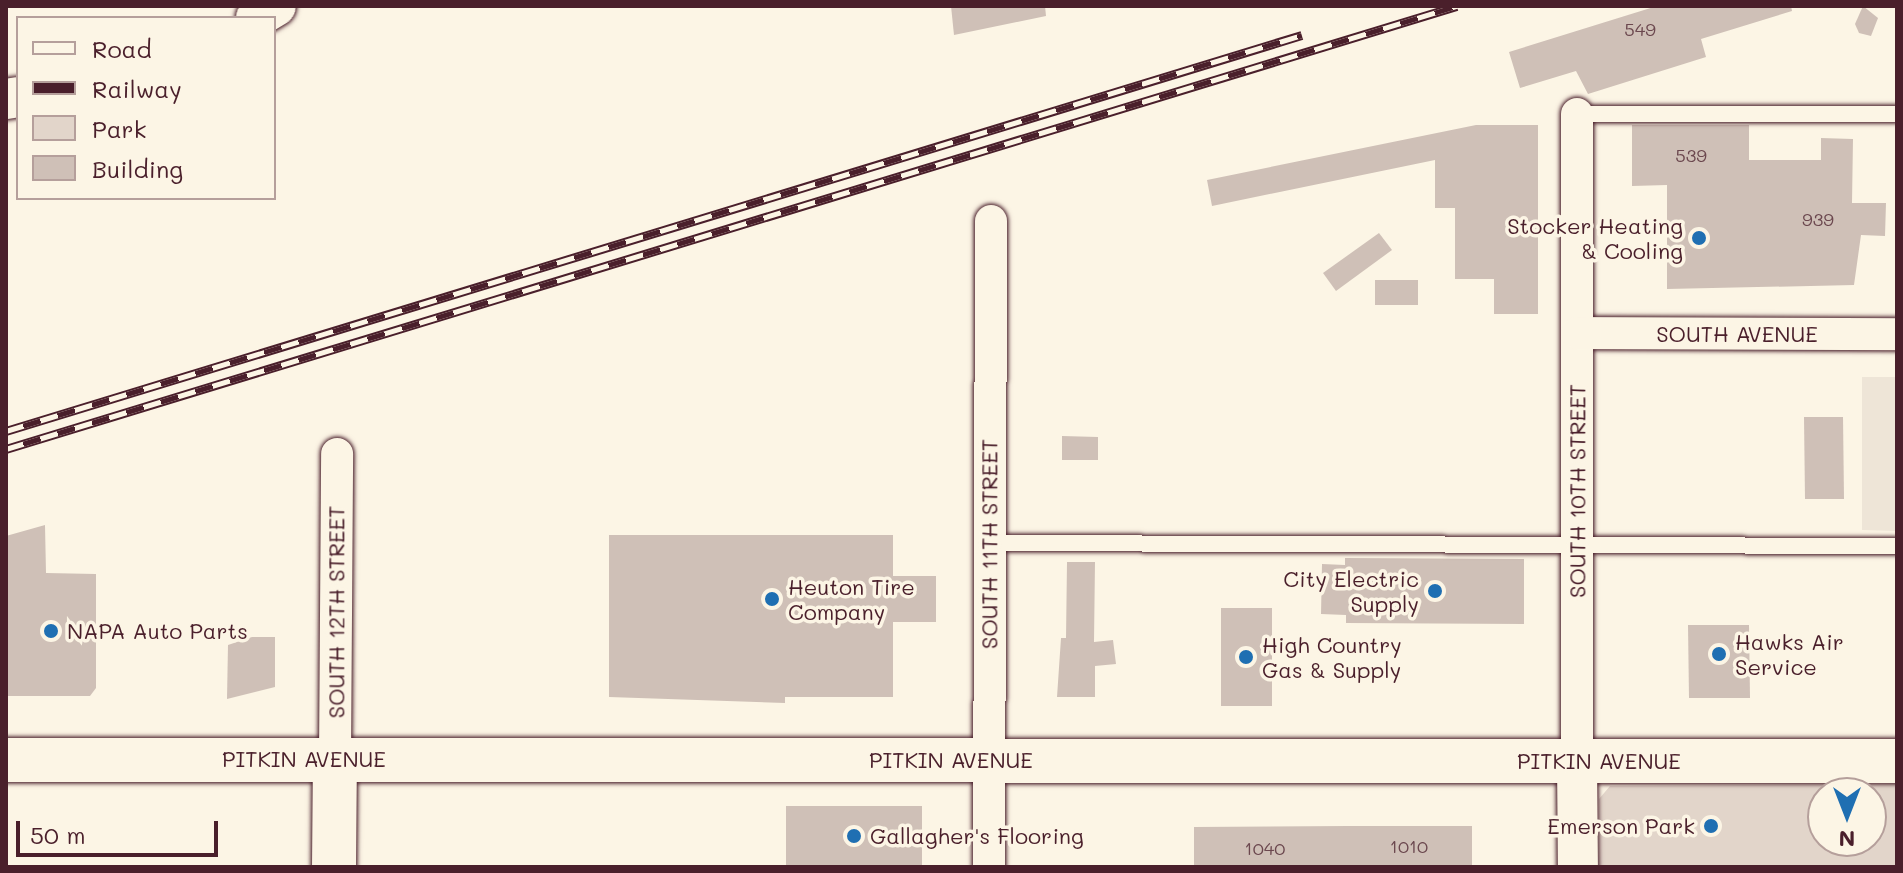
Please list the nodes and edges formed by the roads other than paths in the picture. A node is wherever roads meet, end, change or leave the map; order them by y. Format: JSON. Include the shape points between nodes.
{"nodes":[{"id":1,"x":1577,"y":114,"type":"joint"},
{"id":2,"x":1897,"y":114,"type":"edge"},
{"id":3,"x":991,"y":221,"type":"dead end"},
{"id":4,"x":1577,"y":333,"type":"junction"},
{"id":5,"x":1897,"y":334,"type":"edge"},
{"id":6,"x":337,"y":454,"type":"dead end"},
{"id":7,"x":989,"y":543,"type":"junction"},
{"id":8,"x":1577,"y":543,"type":"junction"},
{"id":9,"x":1897,"y":546,"type":"edge"},
{"id":10,"x":335,"y":758,"type":"junction"},
{"id":11,"x":6,"y":760,"type":"edge"},
{"id":12,"x":988,"y":761,"type":"junction"},
{"id":13,"x":1577,"y":761,"type":"junction"},
{"id":14,"x":1897,"y":761,"type":"edge"},
{"id":15,"x":334,"y":867,"type":"edge"},
{"id":16,"x":989,"y":867,"type":"edge"},
{"id":17,"x":1578,"y":867,"type":"edge"}],
"edges":[{"from":1,"to":2,"type":"lane"},
{"from":1,"to":4,"type":"street","name":"SOUTH 10TH STREET"},
{"from":3,"to":7,"type":"street","name":"SOUTH 11TH STREET"},
{"from":4,"to":5,"type":"street","name":"SOUTH AVENUE"},
{"from":4,"to":8,"type":"street","name":"SOUTH 10TH STREET"},
{"from":6,"to":10,"type":"street","name":"SOUTH 12TH STREET"},
{"from":7,"to":8,"type":"lane"},
{"from":7,"to":12,"type":"street","name":"SOUTH 11TH STREET"},
{"from":8,"to":9,"type":"lane"},
{"from":8,"to":13,"type":"street","name":"SOUTH 10TH STREET"},
{"from":10,"to":11,"type":"main road","name":"PITKIN AVENUE"},
{"from":10,"to":12,"type":"main road","name":"PITKIN AVENUE"},
{"from":10,"to":15,"type":"main road","name":"SOUTH 12TH STREET"},
{"from":12,"to":13,"type":"main road","name":"PITKIN AVENUE"},
{"from":12,"to":16,"type":"street","name":"SOUTH 11TH STREET"},
{"from":13,"to":14,"type":"main road","name":"PITKIN AVENUE"},
{"from":13,"to":17,"type":"street","name":"SOUTH 10TH STREET"}]}
